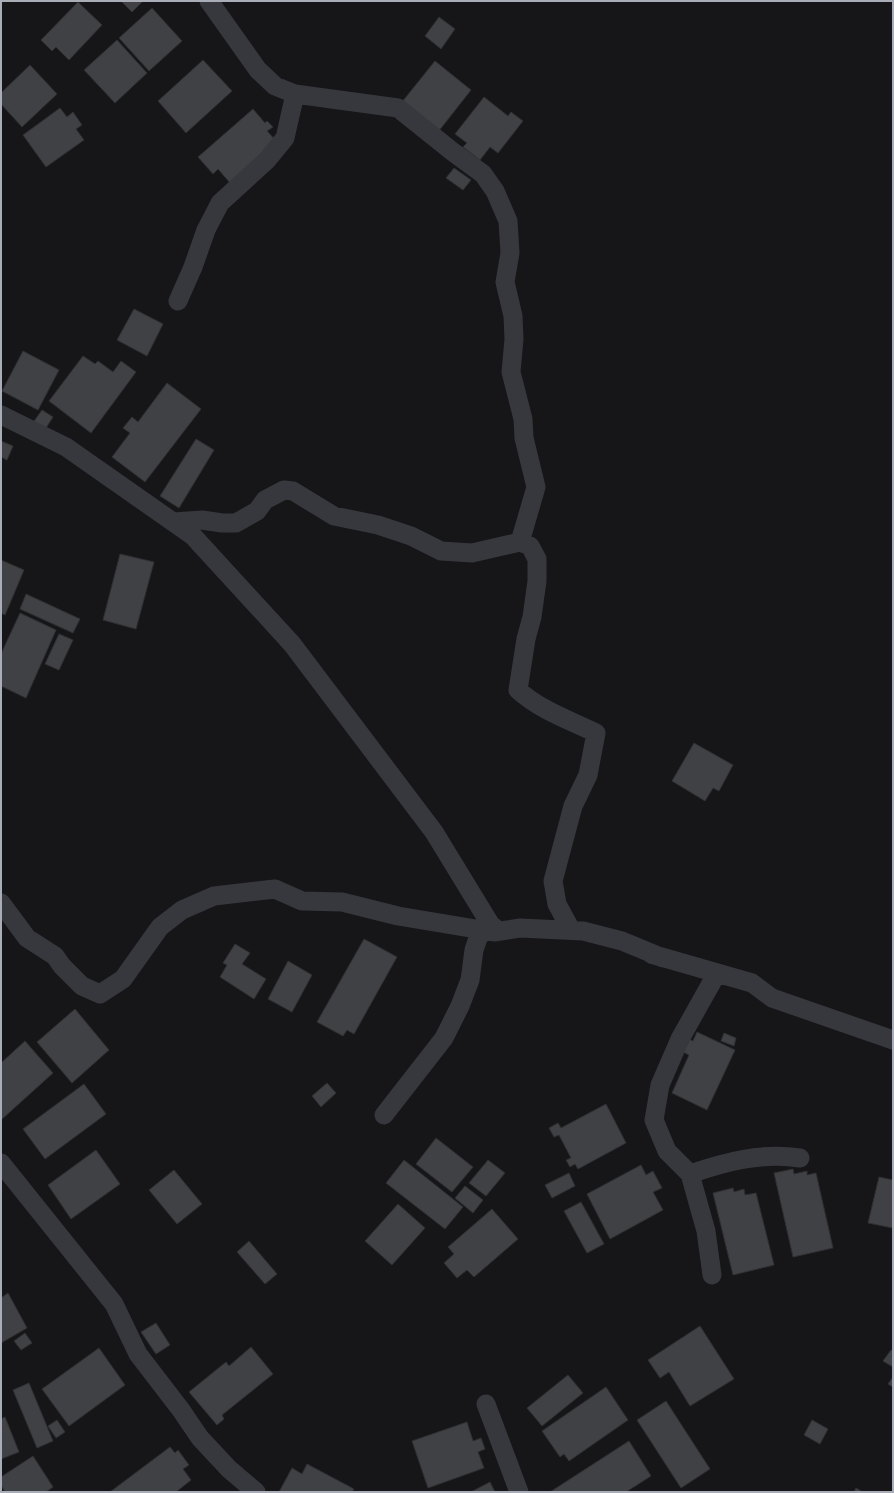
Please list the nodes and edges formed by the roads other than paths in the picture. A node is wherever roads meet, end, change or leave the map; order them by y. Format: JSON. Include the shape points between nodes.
{"nodes":[{"id":1,"x":209,"y":1,"type":"edge"},
{"id":2,"x":294,"y":94,"type":"junction"},
{"id":3,"x":178,"y":301,"type":"dead end"},
{"id":4,"x":1,"y":414,"type":"edge"},
{"id":5,"x":174,"y":522,"type":"junction"},
{"id":6,"x":520,"y":542,"type":"junction"},
{"id":7,"x":1,"y":903,"type":"edge"},
{"id":8,"x":492,"y":928,"type":"junction"},
{"id":9,"x":571,"y":930,"type":"junction"},
{"id":10,"x":663,"y":958,"type":"dead end"},
{"id":11,"x":717,"y":973,"type":"junction"},
{"id":12,"x":893,"y":1040,"type":"edge"},
{"id":13,"x":384,"y":1115,"type":"dead end"},
{"id":14,"x":800,"y":1158,"type":"dead end"},
{"id":15,"x":1,"y":1162,"type":"edge"},
{"id":16,"x":690,"y":1174,"type":"junction"},
{"id":17,"x":712,"y":1275,"type":"dead end"},
{"id":18,"x":486,"y":1404,"type":"dead end"},
{"id":19,"x":256,"y":1492,"type":"edge"},
{"id":20,"x":519,"y":1492,"type":"edge"}],
"edges":[{"from":1,"to":2,"type":"street","via":[[258,70],[275,86]]},
{"from":2,"to":3,"type":"street","via":[[286,138],[267,160],[220,203],[206,230]]},
{"from":2,"to":6,"type":"street","via":[[398,108],[483,174],[495,190],[508,221],[510,253],[505,282],[513,316],[514,340],[510,372],[523,419],[524,438],[536,487]]},
{"from":4,"to":5,"type":"street","via":[[66,447]]},
{"from":5,"to":6,"type":"street","via":[[202,520],[236,523],[257,511],[265,500],[284,490],[293,491],[334,516],[378,525],[411,536],[441,551],[472,553]]},
{"from":5,"to":8,"type":"street","via":[[193,536],[292,644],[434,832]]},
{"from":6,"to":9,"type":"street","via":[[530,546],[537,559],[537,581],[518,690],[528,700],[596,733],[588,775],[573,806],[553,881],[557,904]]},
{"from":7,"to":9,"type":"street","via":[[27,938],[55,956],[82,986],[100,994],[123,979],[160,927],[182,910],[214,896],[275,889],[302,901],[342,902],[398,916],[494,932],[520,928]]},
{"from":8,"to":9,"type":"street","via":[[510,924]]},
{"from":8,"to":13,"type":"street","via":[[479,935],[470,980],[444,1038]]},
{"from":9,"to":10,"type":"street","via":[[622,941]]},
{"from":9,"to":11,"type":"street"},
{"from":11,"to":12,"type":"street","via":[[752,983],[772,998]]},
{"from":11,"to":16,"type":"street","via":[[680,1039],[660,1085],[654,1120],[667,1151]]},
{"from":14,"to":16,"type":"street","via":[[784,1155],[742,1159]]},
{"from":15,"to":19,"type":"street","via":[[114,1304],[138,1354],[200,1438],[229,1469]]},
{"from":16,"to":17,"type":"street","via":[[706,1231]]},
{"from":18,"to":20,"type":"street"}]}
